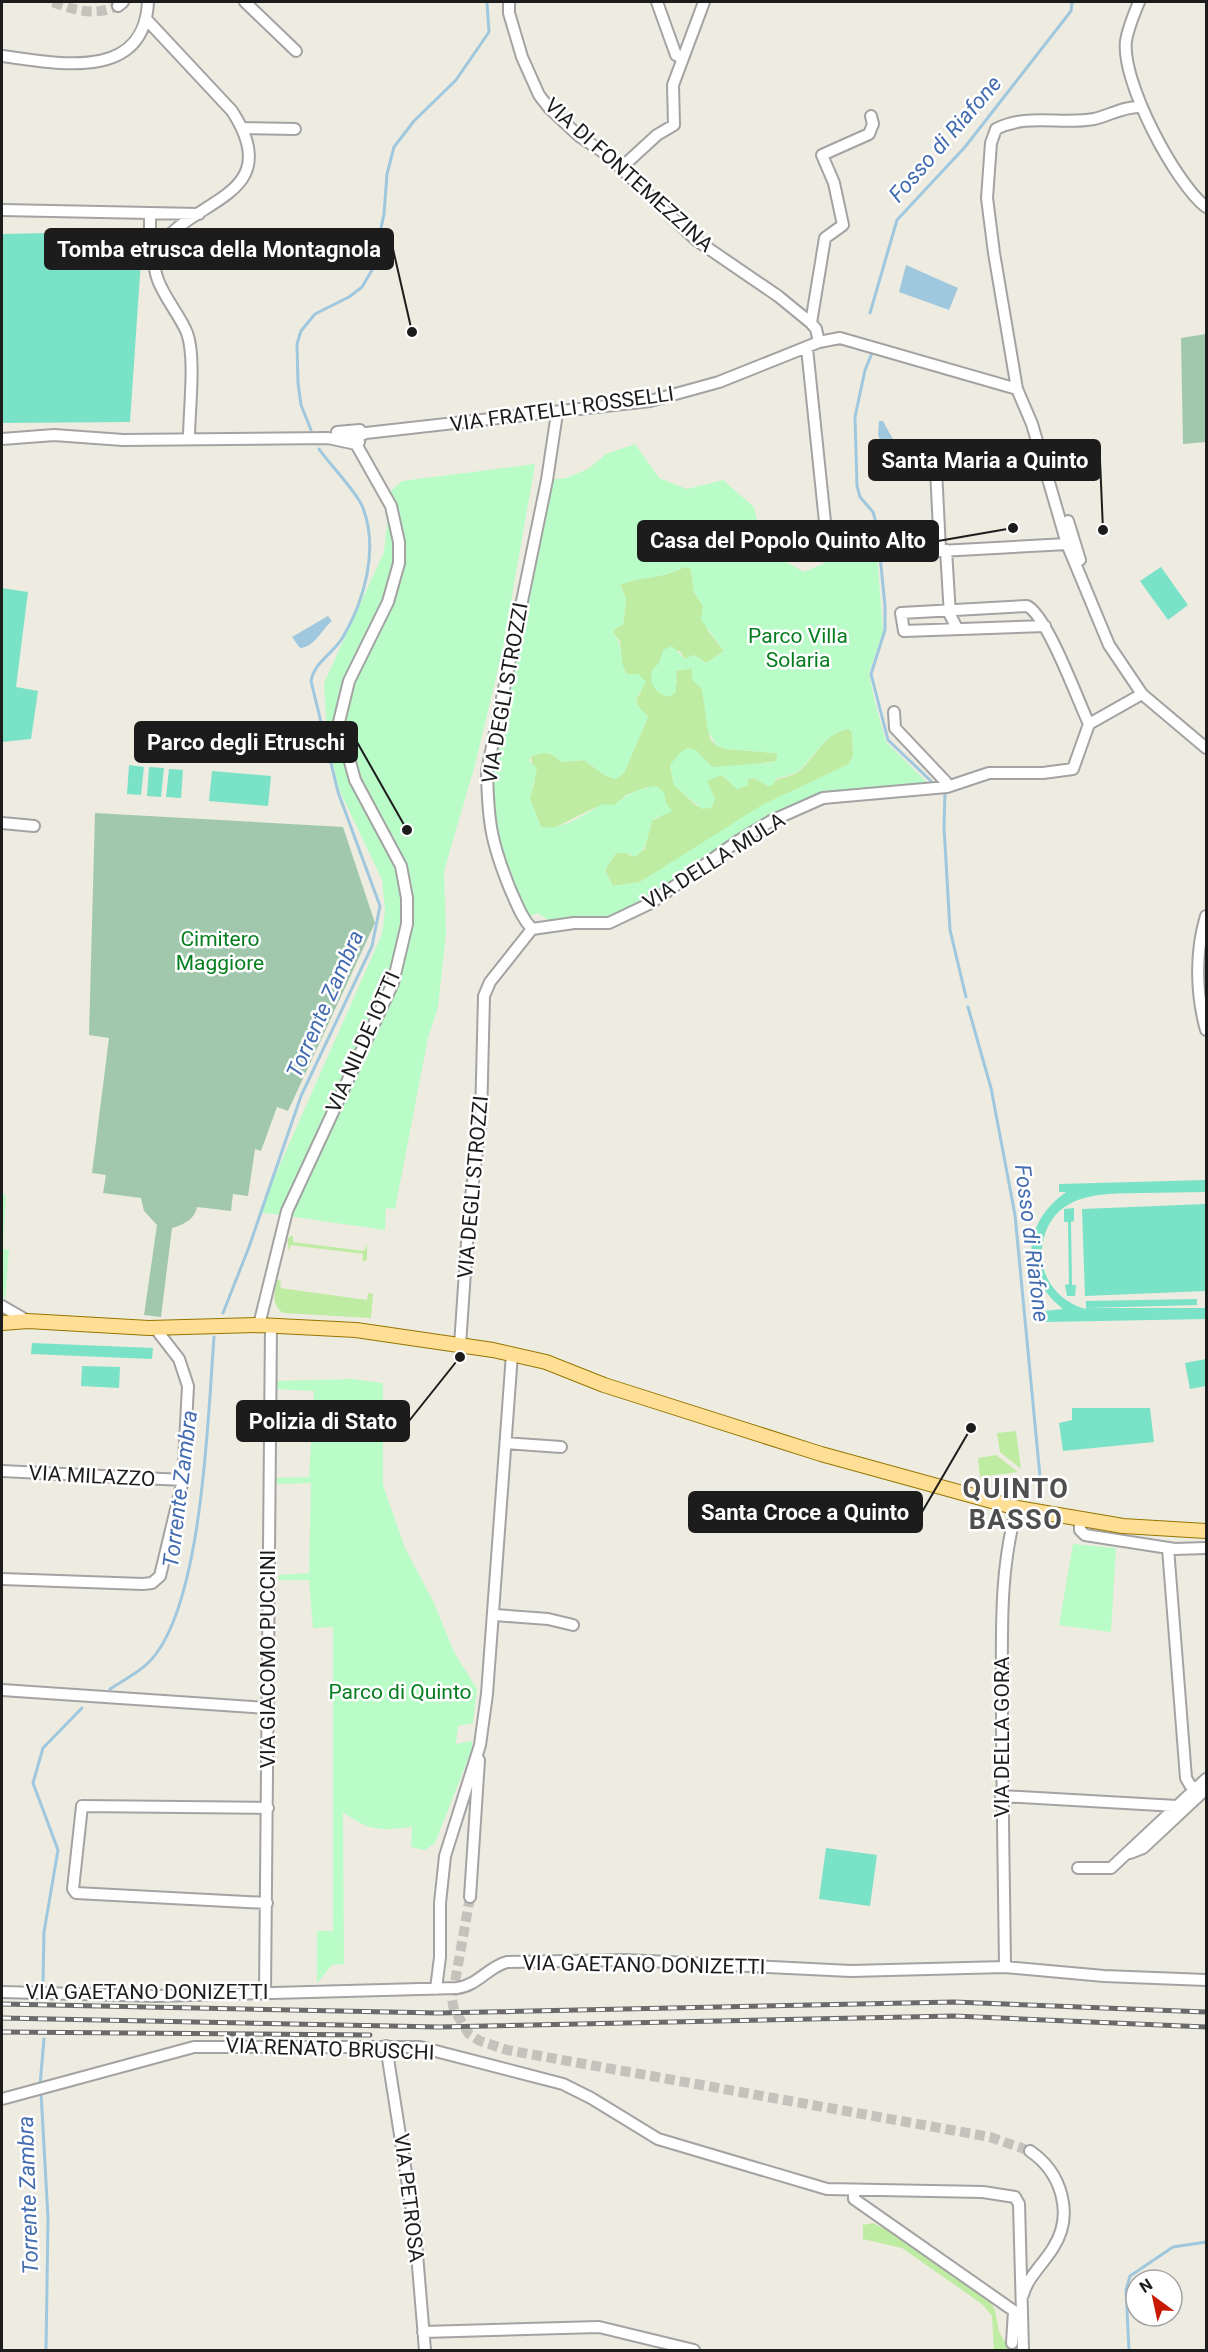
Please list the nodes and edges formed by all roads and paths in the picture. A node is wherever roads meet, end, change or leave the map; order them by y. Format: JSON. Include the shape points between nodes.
{"nodes":[{"id":1,"x":148,"y":2,"type":"edge"},
{"id":2,"x":245,"y":2,"type":"edge"},
{"id":3,"x":509,"y":2,"type":"edge"},
{"id":4,"x":657,"y":2,"type":"edge"},
{"id":5,"x":704,"y":2,"type":"edge"},
{"id":6,"x":1138,"y":2,"type":"edge"},
{"id":7,"x":147,"y":20,"type":"junction"},
{"id":8,"x":296,"y":51,"type":"dead end"},
{"id":9,"x":2,"y":56,"type":"edge"},
{"id":10,"x":682,"y":58,"type":"junction"},
{"id":11,"x":1140,"y":107,"type":"junction"},
{"id":12,"x":871,"y":116,"type":"dead end"},
{"id":13,"x":242,"y":128,"type":"junction"},
{"id":14,"x":295,"y":129,"type":"dead end"},
{"id":15,"x":621,"y":168,"type":"junction"},
{"id":16,"x":1206,"y":207,"type":"edge"},
{"id":17,"x":2,"y":210,"type":"edge"},
{"id":18,"x":150,"y":214,"type":"junction"},
{"id":19,"x":200,"y":214,"type":"junction"},
{"id":20,"x":157,"y":254,"type":"junction"},
{"id":21,"x":811,"y":323,"type":"junction"},
{"id":22,"x":819,"y":342,"type":"junction"},
{"id":23,"x":807,"y":348,"type":"junction"},
{"id":24,"x":1017,"y":389,"type":"junction"},
{"id":25,"x":557,"y":413,"type":"junction"},
{"id":26,"x":189,"y":438,"type":"junction"},
{"id":27,"x":2,"y":439,"type":"edge"},
{"id":28,"x":356,"y":444,"type":"junction"},
{"id":29,"x":935,"y":469,"type":"dead end"},
{"id":30,"x":1050,"y":482,"type":"junction"},
{"id":31,"x":1067,"y":544,"type":"junction"},
{"id":32,"x":943,"y":550,"type":"junction"},
{"id":33,"x":1093,"y":607,"type":"junction"},
{"id":34,"x":950,"y":610,"type":"junction"},
{"id":35,"x":1045,"y":626,"type":"junction"},
{"id":36,"x":957,"y":628,"type":"junction"},
{"id":37,"x":1142,"y":694,"type":"junction"},
{"id":38,"x":894,"y":712,"type":"dead end"},
{"id":39,"x":1089,"y":724,"type":"junction"},
{"id":40,"x":1206,"y":748,"type":"edge"},
{"id":41,"x":947,"y":787,"type":"junction"},
{"id":42,"x":2,"y":823,"type":"edge"},
{"id":43,"x":34,"y":826,"type":"dead end"},
{"id":44,"x":1206,"y":916,"type":"edge"},
{"id":45,"x":532,"y":929,"type":"junction"},
{"id":46,"x":1206,"y":1030,"type":"edge"},
{"id":47,"x":2,"y":1306,"type":"edge"},
{"id":48,"x":2,"y":1315,"type":"edge"},
{"id":49,"x":28,"y":1321,"type":"junction"},
{"id":50,"x":2,"y":1323,"type":"edge"},
{"id":51,"x":265,"y":1325,"type":"junction"},
{"id":52,"x":155,"y":1328,"type":"junction"},
{"id":53,"x":460,"y":1345,"type":"junction"},
{"id":54,"x":512,"y":1354,"type":"junction"},
{"id":55,"x":506,"y":1443,"type":"junction"},
{"id":56,"x":561,"y":1447,"type":"dead end"},
{"id":57,"x":2,"y":1472,"type":"edge"},
{"id":58,"x":183,"y":1480,"type":"junction"},
{"id":59,"x":1017,"y":1508,"type":"junction"},
{"id":60,"x":1080,"y":1519,"type":"junction"},
{"id":61,"x":1206,"y":1531,"type":"edge"},
{"id":62,"x":1168,"y":1548,"type":"junction"},
{"id":63,"x":1206,"y":1548,"type":"edge"},
{"id":64,"x":2,"y":1579,"type":"edge"},
{"id":65,"x":495,"y":1615,"type":"junction"},
{"id":66,"x":573,"y":1625,"type":"dead end"},
{"id":67,"x":2,"y":1690,"type":"edge"},
{"id":68,"x":266,"y":1708,"type":"junction"},
{"id":69,"x":480,"y":1744,"type":"junction"},
{"id":70,"x":1206,"y":1779,"type":"edge"},
{"id":71,"x":1201,"y":1789,"type":"edge"},
{"id":72,"x":1001,"y":1796,"type":"junction"},
{"id":73,"x":1178,"y":1806,"type":"junction"},
{"id":74,"x":268,"y":1808,"type":"junction"},
{"id":75,"x":1127,"y":1855,"type":"junction"},
{"id":76,"x":1078,"y":1868,"type":"dead end"},
{"id":77,"x":470,"y":1896,"type":"tunnel mouth"},
{"id":78,"x":267,"y":1904,"type":"junction"},
{"id":79,"x":1005,"y":1967,"type":"junction"},
{"id":80,"x":1206,"y":1980,"type":"edge"},
{"id":81,"x":436,"y":1989,"type":"junction"},
{"id":82,"x":2,"y":1992,"type":"edge"},
{"id":83,"x":266,"y":1993,"type":"junction"},
{"id":84,"x":386,"y":2046,"type":"junction"},
{"id":85,"x":2,"y":2099,"type":"edge"},
{"id":86,"x":1030,"y":2151,"type":"tunnel mouth"},
{"id":87,"x":854,"y":2191,"type":"junction"},
{"id":88,"x":1022,"y":2299,"type":"junction"},
{"id":89,"x":423,"y":2332,"type":"junction"},
{"id":90,"x":1012,"y":2343,"type":"dead end"},
{"id":91,"x":425,"y":2350,"type":"edge"},
{"id":92,"x":694,"y":2350,"type":"edge"},
{"id":93,"x":1023,"y":2350,"type":"edge"}],
"edges":[{"from":1,"to":7,"type":"street"},
{"from":2,"to":8,"type":"street"},
{"from":3,"to":15,"type":"street","name":"VIA DI FONTEMEZZINA","via":[[522,57],[539,95],[579,136]]},
{"from":4,"to":10,"type":"street","via":[[675,56]]},
{"from":5,"to":10,"type":"street"},
{"from":6,"to":11,"type":"street","via":[[1126,42]]},
{"from":7,"to":9,"type":"street","via":[[136,40],[100,62]]},
{"from":7,"to":13,"type":"street","via":[[232,111]]},
{"from":10,"to":15,"type":"street","via":[[674,85],[674,125]]},
{"from":11,"to":16,"type":"street","via":[[1178,171]]},
{"from":11,"to":24,"type":"street","via":[[1085,120],[1031,120],[996,129],[991,143],[987,198]]},
{"from":12,"to":21,"type":"street","via":[[869,134],[822,155],[834,183],[843,225],[825,238]]},
{"from":13,"to":14,"type":"street"},
{"from":13,"to":19,"type":"street","via":[[248,151],[243,175],[234,190]]},
{"from":15,"to":21,"type":"street","name":"VIA DI FONTEMEZZINA","via":[[696,240],[761,283]]},
{"from":17,"to":18,"type":"street"},
{"from":18,"to":19,"type":"street"},
{"from":18,"to":20,"type":"street","via":[[150,249]]},
{"from":19,"to":20,"type":"street","via":[[168,238]]},
{"from":20,"to":26,"type":"street","via":[[158,279],[191,348]]},
{"from":21,"to":22,"type":"street","name":"VIA DI FONTEMEZZINA"},
{"from":22,"to":23,"type":"street","name":"VIA FRATELLI ROSSELLI"},
{"from":22,"to":24,"type":"street","name":"VIA FRATELLI ROSSELLI","via":[[847,338]]},
{"from":23,"to":25,"type":"street","name":"VIA FRATELLI ROSSELLI","via":[[719,382],[650,401]]},
{"from":23,"to":32,"type":"street","via":[[825,522],[818,555]]},
{"from":24,"to":30,"type":"street"},
{"from":25,"to":28,"type":"street","name":"VIA FRATELLI ROSSELLI","via":[[377,433]]},
{"from":25,"to":45,"type":"street","name":"VIA DEGLI STROZZI","via":[[547,480],[487,771],[492,844],[522,919]]},
{"from":26,"to":27,"type":"street","via":[[123,440],[54,435]]},
{"from":26,"to":28,"type":"street","via":[[337,438]]},
{"from":28,"to":51,"type":"street","name":"VIA NILDE IOTTI","via":[[385,493],[399,542],[396,579],[349,681],[339,722],[355,780],[401,866],[407,924],[393,983],[280,1229]]},
{"from":29,"to":32,"type":"street"},
{"from":30,"to":31,"type":"street"},
{"from":30,"to":33,"type":"street","via":[[1056,486],[1095,599]]},
{"from":31,"to":32,"type":"street"},
{"from":31,"to":33,"type":"street"},
{"from":32,"to":34,"type":"street"},
{"from":33,"to":37,"type":"street","via":[[1109,645]]},
{"from":34,"to":35,"type":"street","via":[[1027,606]]},
{"from":34,"to":36,"type":"street"},
{"from":34,"to":36,"type":"street","via":[[902,613],[904,631]]},
{"from":35,"to":36,"type":"street"},
{"from":35,"to":39,"type":"street"},
{"from":37,"to":39,"type":"street"},
{"from":37,"to":40,"type":"street"},
{"from":38,"to":41,"type":"street","via":[[895,728]]},
{"from":39,"to":41,"type":"street","name":"VIA DELLA MULA","via":[[1073,769],[989,773]]},
{"from":41,"to":45,"type":"street","name":"VIA DELLA MULA","via":[[823,798],[771,821],[651,903],[609,923]]},
{"from":42,"to":43,"type":"street"},
{"from":44,"to":46,"type":"street","via":[[1198,984]]},
{"from":45,"to":53,"type":"street","name":"VIA DEGLI STROZZI","via":[[490,982],[484,996],[481,1119]]},
{"from":47,"to":49,"type":"street"},
{"from":48,"to":49,"type":"main road"},
{"from":49,"to":50,"type":"main road"},
{"from":49,"to":52,"type":"main road"},
{"from":51,"to":52,"type":"main road"},
{"from":51,"to":53,"type":"main road","via":[[356,1330]]},
{"from":51,"to":68,"type":"street","name":"VIA GIACOMO PUCCINI"},
{"from":52,"to":58,"type":"street","via":[[188,1378]]},
{"from":53,"to":54,"type":"main road"},
{"from":54,"to":55,"type":"street"},
{"from":54,"to":59,"type":"main road","via":[[821,1454]]},
{"from":55,"to":56,"type":"street"},
{"from":55,"to":65,"type":"street"},
{"from":57,"to":58,"type":"street","name":"VIA MILAZZO"},
{"from":58,"to":64,"type":"street","via":[[162,1570],[152,1582]]},
{"from":59,"to":60,"type":"main road"},
{"from":59,"to":72,"type":"street","name":"VIA DELLA GORA","via":[[1003,1601]]},
{"from":60,"to":61,"type":"main road"},
{"from":60,"to":62,"type":"street","via":[[1080,1530],[1085,1535]]},
{"from":62,"to":63,"type":"street"},
{"from":62,"to":71,"type":"street","via":[[1185,1770]]},
{"from":65,"to":66,"type":"street"},
{"from":65,"to":69,"type":"street"},
{"from":67,"to":68,"type":"street"},
{"from":68,"to":74,"type":"street","name":"VIA GIACOMO PUCCINI"},
{"from":69,"to":77,"type":"street"},
{"from":69,"to":81,"type":"street","via":[[445,1856]]},
{"from":70,"to":71,"type":"street"},
{"from":71,"to":73,"type":"street"},
{"from":71,"to":75,"type":"street","via":[[1143,1848]]},
{"from":72,"to":73,"type":"street"},
{"from":72,"to":79,"type":"street","name":"VIA DELLA GORA"},
{"from":73,"to":75,"type":"street"},
{"from":74,"to":78,"type":"street","name":"VIA GIACOMO PUCCINI"},
{"from":74,"to":78,"type":"street","via":[[80,1807],[73,1891]]},
{"from":75,"to":76,"type":"street","via":[[1111,1868]]},
{"from":78,"to":83,"type":"street","name":"VIA GIACOMO PUCCINI"},
{"from":79,"to":80,"type":"street","name":"VIA GAETANO DONIZETTI"},
{"from":79,"to":81,"type":"street","name":"VIA GAETANO DONIZETTI","via":[[850,1971],[668,1961],[507,1962],[466,1987]]},
{"from":81,"to":83,"type":"street","name":"VIA GAETANO DONIZETTI"},
{"from":82,"to":83,"type":"street","name":"VIA GAETANO DONIZETTI","via":[[156,1996]]},
{"from":84,"to":85,"type":"street","name":"VIA RENATO BRUSCHI","via":[[194,2047]]},
{"from":84,"to":87,"type":"street","name":"VIA RENATO BRUSCHI","via":[[420,2047],[453,2054],[563,2084],[658,2139],[817,2187]]},
{"from":84,"to":89,"type":"street","name":"VIA PETROSA","via":[[409,2180]]},
{"from":86,"to":88,"type":"street","via":[[1054,2174],[1062,2192],[1063,2211],[1054,2247],[1026,2286]]},
{"from":87,"to":88,"type":"street","name":"VIA RENATO BRUSCHI","via":[[983,2192],[1015,2197],[1019,2204]]},
{"from":87,"to":90,"type":"street","via":[[854,2199],[882,2220],[1014,2311]]},
{"from":88,"to":93,"type":"street"},
{"from":89,"to":91,"type":"street","name":"VIA PETROSA"},
{"from":89,"to":92,"type":"street","via":[[599,2327]]}]}
